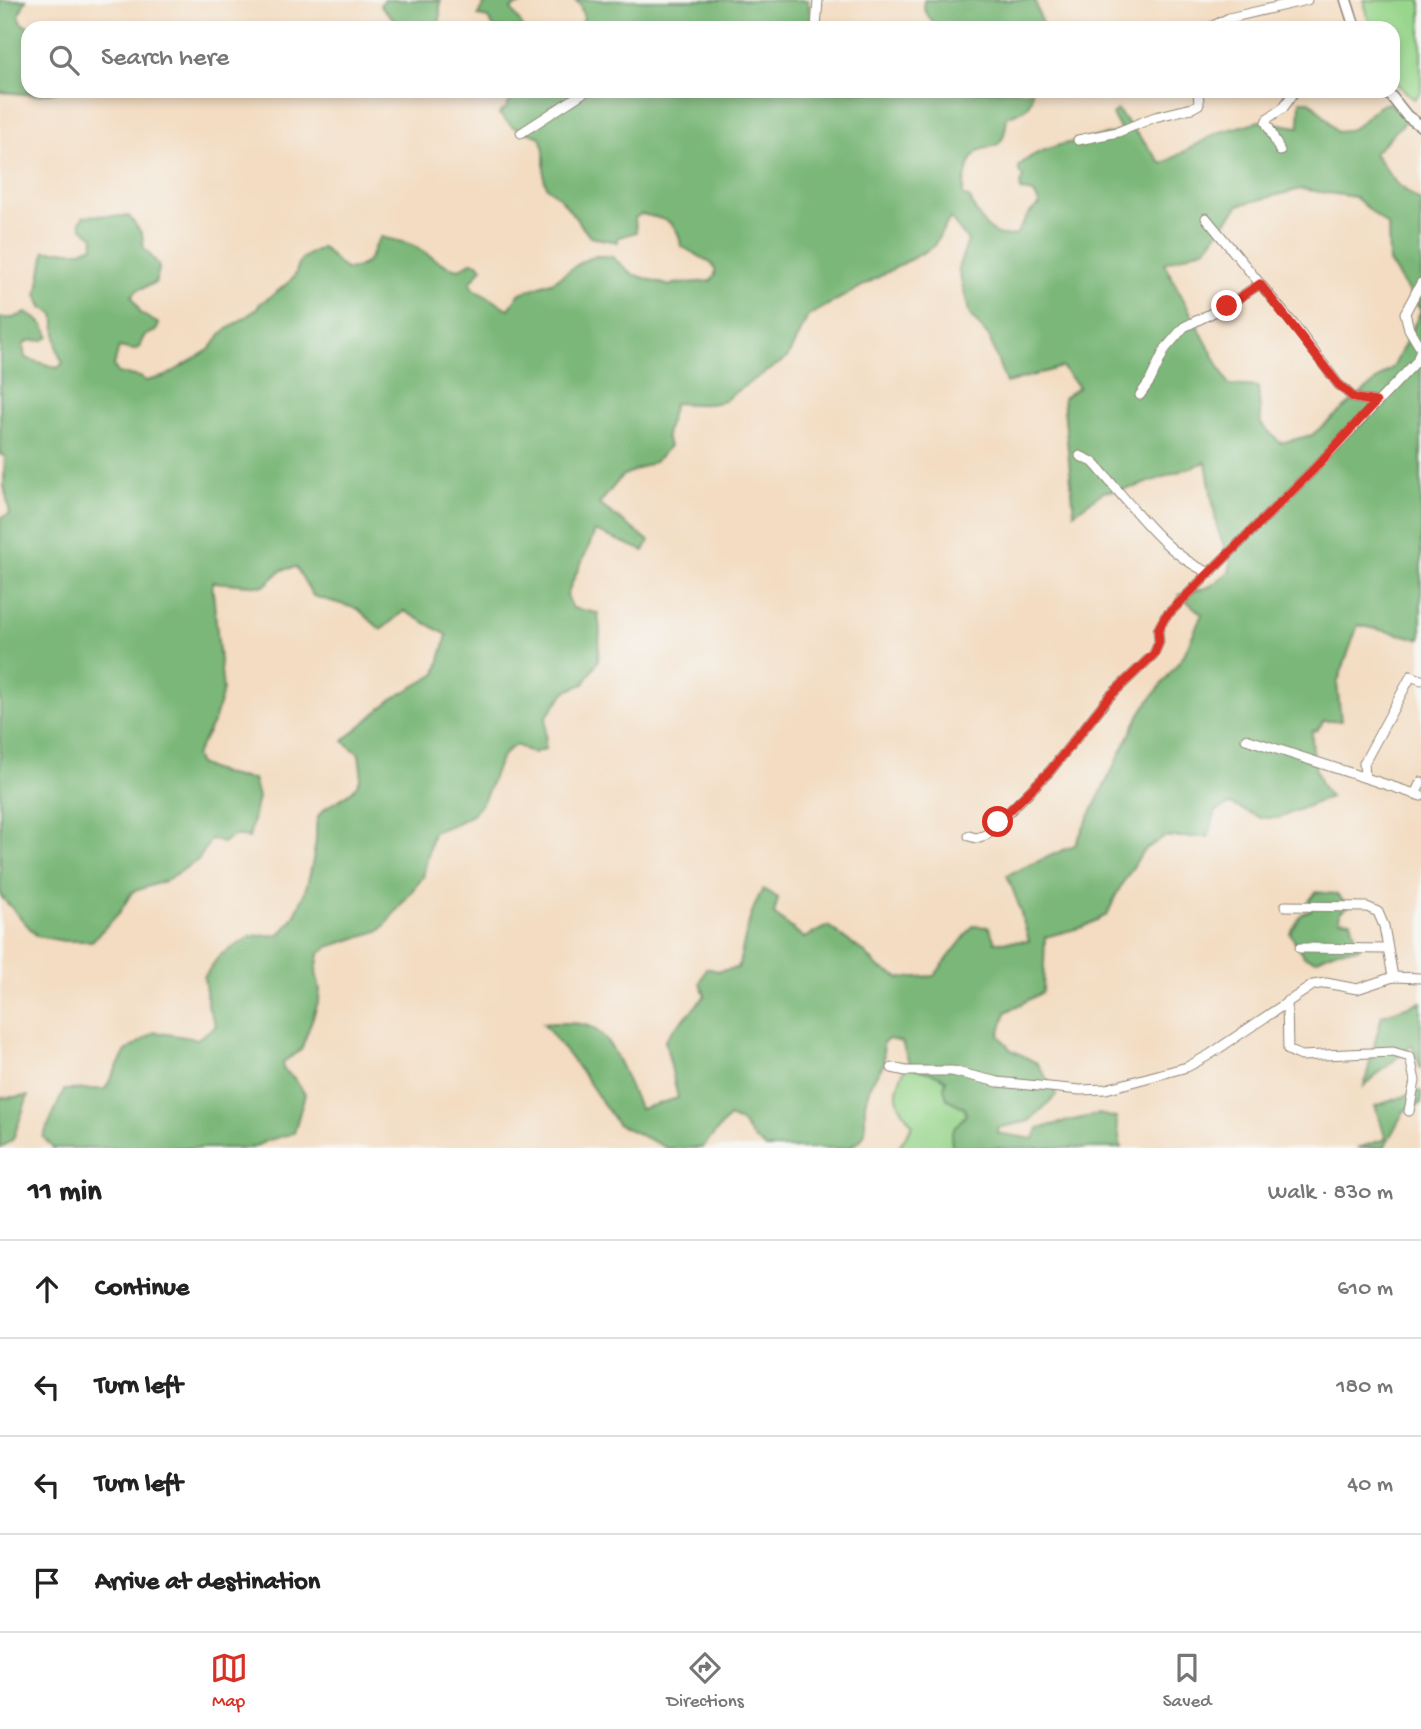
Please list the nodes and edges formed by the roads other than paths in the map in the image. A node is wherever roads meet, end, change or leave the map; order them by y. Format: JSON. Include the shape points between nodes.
{"nodes":[{"id":1,"x":818,"y":0,"type":"edge"},
{"id":2,"x":1307,"y":0,"type":"edge"},
{"id":3,"x":1346,"y":0,"type":"edge"},
{"id":4,"x":816,"y":21,"type":"edge"},
{"id":5,"x":1223,"y":21,"type":"edge"},
{"id":6,"x":1353,"y":21,"type":"edge"},
{"id":7,"x":575,"y":98,"type":"edge"},
{"id":8,"x":1199,"y":98,"type":"edge"},
{"id":9,"x":1289,"y":98,"type":"edge"},
{"id":10,"x":1392,"y":98,"type":"edge"},
{"id":11,"x":1421,"y":126,"type":"edge"},
{"id":12,"x":521,"y":133,"type":"dead end"},
{"id":13,"x":1079,"y":139,"type":"dead end"},
{"id":14,"x":1280,"y":150,"type":"dead end"},
{"id":15,"x":1206,"y":218,"type":"dead end"},
{"id":16,"x":1421,"y":283,"type":"edge"},
{"id":17,"x":1260,"y":284,"type":"junction"},
{"id":18,"x":1140,"y":395,"type":"dead end"},
{"id":19,"x":1376,"y":402,"type":"junction"},
{"id":20,"x":1080,"y":456,"type":"dead end"},
{"id":21,"x":1211,"y":573,"type":"junction"},
{"id":22,"x":1421,"y":680,"type":"edge"},
{"id":23,"x":1246,"y":739,"type":"dead end"},
{"id":24,"x":1365,"y":777,"type":"junction"},
{"id":25,"x":1421,"y":782,"type":"edge"},
{"id":26,"x":1418,"y":795,"type":"edge"},
{"id":27,"x":970,"y":836,"type":"dead end"},
{"id":28,"x":1285,"y":906,"type":"dead end"},
{"id":29,"x":1300,"y":948,"type":"dead end"},
{"id":30,"x":1386,"y":949,"type":"junction"},
{"id":31,"x":1393,"y":976,"type":"junction"},
{"id":32,"x":1421,"y":978,"type":"edge"},
{"id":33,"x":1287,"y":1001,"type":"junction"},
{"id":34,"x":892,"y":1068,"type":"dead end"},
{"id":35,"x":1409,"y":1111,"type":"dead end"}],
"edges":[{"from":1,"to":4,"type":"street"},
{"from":2,"to":5,"type":"street"},
{"from":3,"to":6,"type":"main road"},
{"from":7,"to":12,"type":"street"},
{"from":8,"to":13,"type":"street","via":[[1199,104],[1192,108],[1118,132]]},
{"from":9,"to":14,"type":"street","via":[[1266,122]]},
{"from":10,"to":11,"type":"main road"},
{"from":15,"to":17,"type":"street"},
{"from":16,"to":19,"type":"street","via":[[1405,313],[1420,349],[1417,361]]},
{"from":17,"to":18,"type":"street","via":[[1184,327],[1164,349]]},
{"from":17,"to":19,"type":"street","via":[[1338,384],[1354,398]]},
{"from":19,"to":21,"type":"street"},
{"from":20,"to":21,"type":"street","via":[[1093,462],[1193,567]]},
{"from":21,"to":27,"type":"street","via":[[1165,617],[1154,654],[1109,697],[1050,771],[986,835]]},
{"from":22,"to":24,"type":"street","via":[[1411,676],[1364,763]]},
{"from":23,"to":24,"type":"street"},
{"from":24,"to":26,"type":"street"},
{"from":25,"to":26,"type":"street"},
{"from":28,"to":30,"type":"street","via":[[1367,907],[1378,912]]},
{"from":29,"to":30,"type":"street"},
{"from":30,"to":31,"type":"street"},
{"from":31,"to":32,"type":"street"},
{"from":31,"to":33,"type":"street","via":[[1357,989],[1313,985]]},
{"from":33,"to":34,"type":"street","via":[[1187,1067],[1106,1089],[1052,1088],[953,1071]]},
{"from":33,"to":35,"type":"street","via":[[1288,1050],[1301,1056],[1393,1052],[1410,1057],[1415,1081]]}]}
